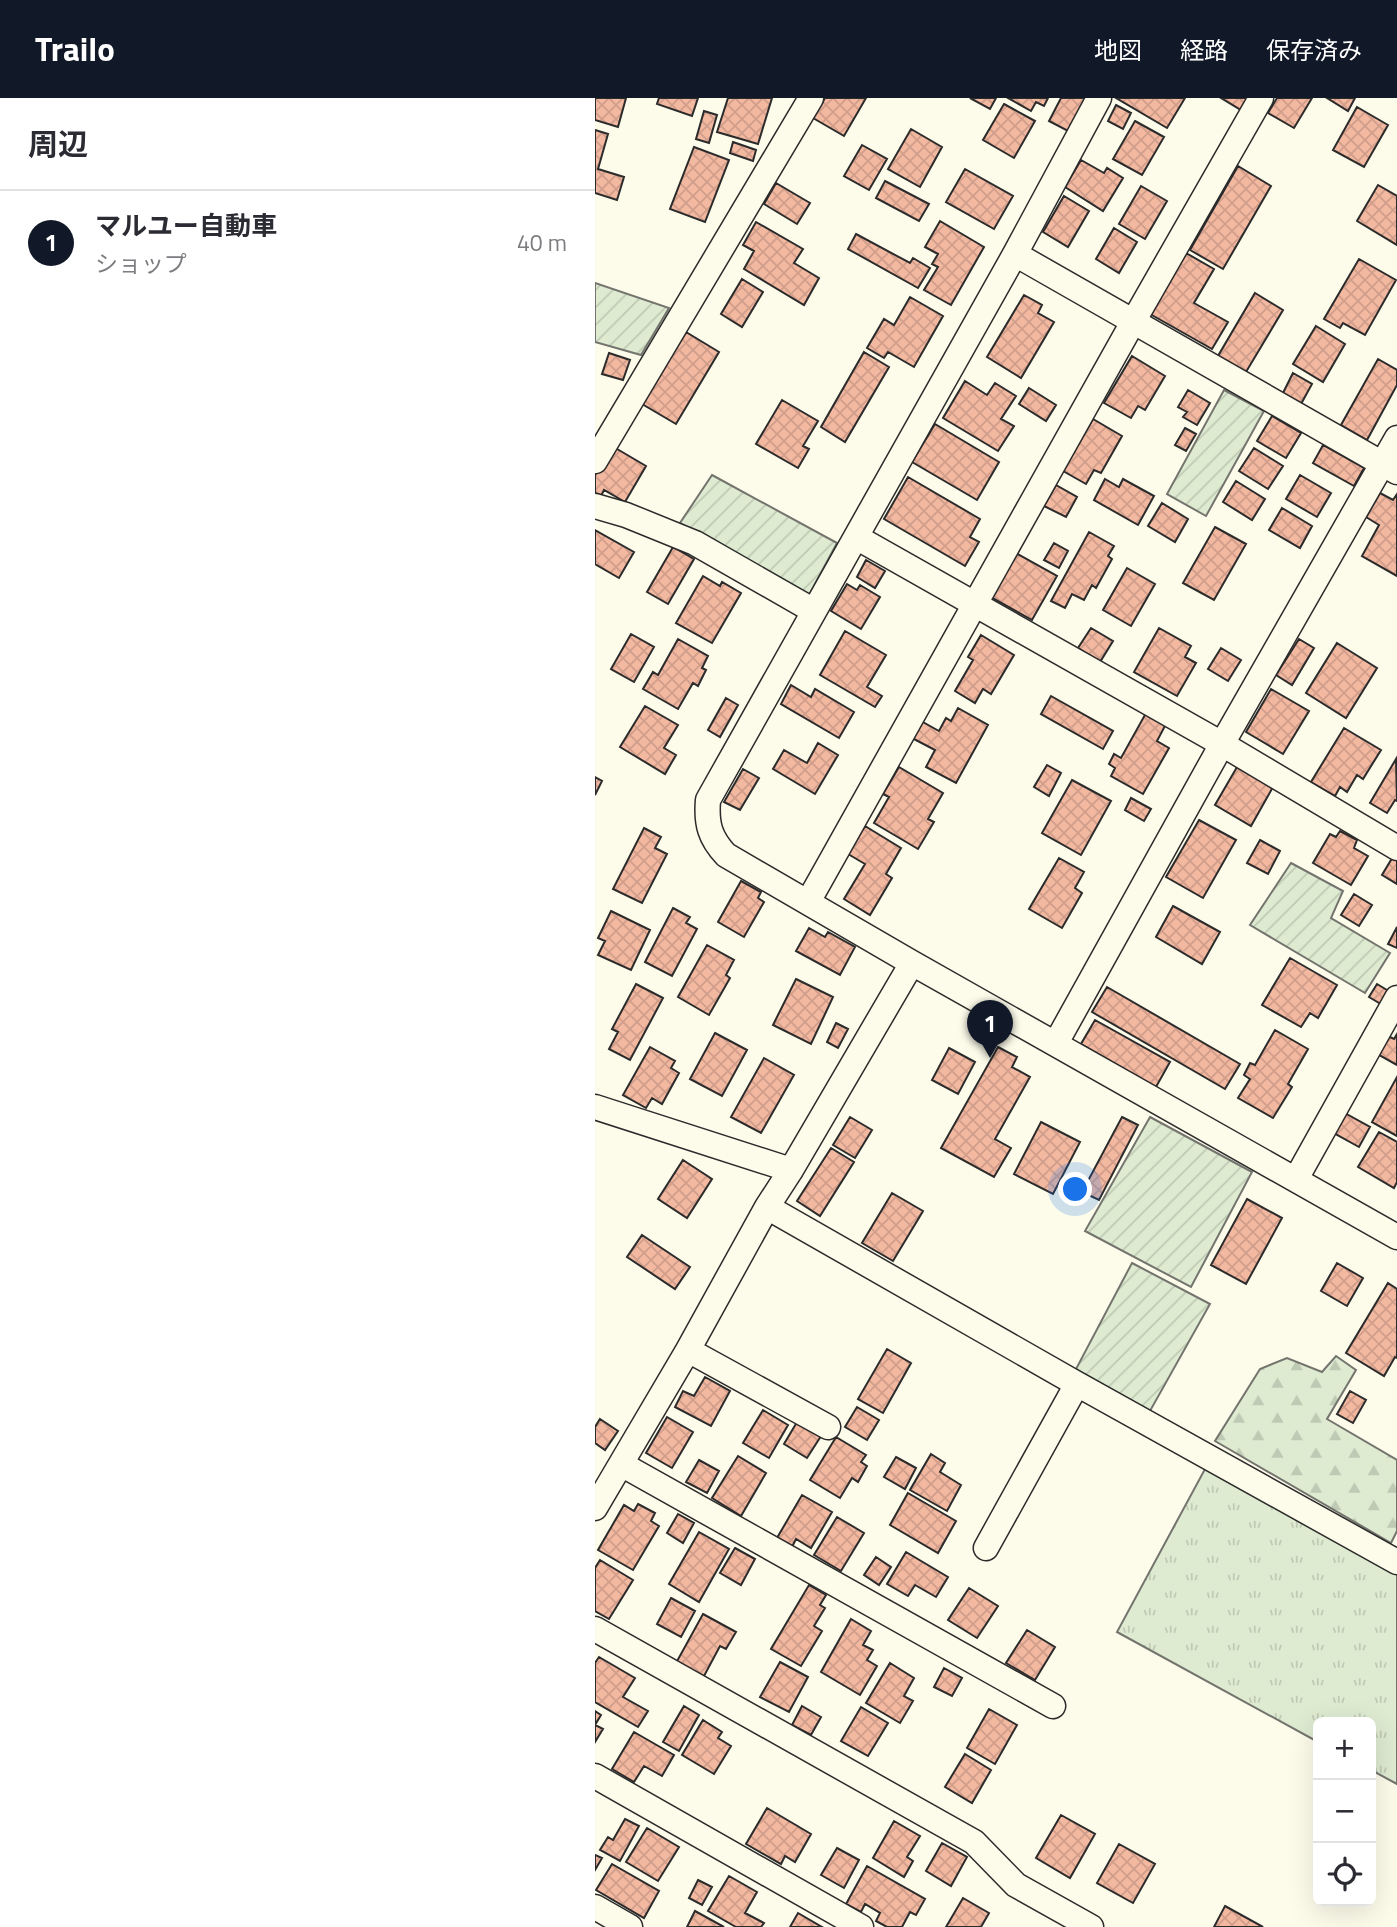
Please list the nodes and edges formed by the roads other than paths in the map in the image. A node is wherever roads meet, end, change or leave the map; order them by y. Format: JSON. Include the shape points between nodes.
{"nodes":[{"id":1,"x":811,"y":98,"type":"edge"},
{"id":2,"x":1099,"y":98,"type":"edge"},
{"id":3,"x":1261,"y":98,"type":"edge"},
{"id":4,"x":1015,"y":254,"type":"junction"},
{"id":5,"x":1133,"y":322,"type":"junction"},
{"id":6,"x":1397,"y":438,"type":"edge"},
{"id":7,"x":595,"y":460,"type":"edge"},
{"id":8,"x":1390,"y":468,"type":"edge"},
{"id":9,"x":595,"y":506,"type":"edge"},
{"id":10,"x":856,"y":537,"type":"junction"},
{"id":11,"x":974,"y":604,"type":"junction"},
{"id":12,"x":814,"y":611,"type":"junction"},
{"id":13,"x":1222,"y":744,"type":"junction"},
{"id":14,"x":1397,"y":848,"type":"edge"},
{"id":15,"x":808,"y":902,"type":"junction"},
{"id":16,"x":912,"y":963,"type":"junction"},
{"id":17,"x":1397,"y":998,"type":"edge"},
{"id":18,"x":1056,"y":1044,"type":"junction"},
{"id":19,"x":595,"y":1107,"type":"edge"},
{"id":20,"x":791,"y":1170,"type":"junction"},
{"id":21,"x":1296,"y":1179,"type":"junction"},
{"id":22,"x":767,"y":1207,"type":"junction"},
{"id":23,"x":1397,"y":1237,"type":"edge"},
{"id":24,"x":688,"y":1350,"type":"junction"},
{"id":25,"x":1077,"y":1384,"type":"junction"},
{"id":26,"x":828,"y":1427,"type":"dead end"},
{"id":27,"x":621,"y":1464,"type":"junction"},
{"id":28,"x":595,"y":1508,"type":"edge"},
{"id":29,"x":986,"y":1548,"type":"dead end"},
{"id":30,"x":1396,"y":1560,"type":"edge"},
{"id":31,"x":595,"y":1629,"type":"edge"},
{"id":32,"x":1053,"y":1706,"type":"dead end"},
{"id":33,"x":595,"y":1776,"type":"edge"},
{"id":34,"x":595,"y":1907,"type":"edge"},
{"id":35,"x":630,"y":1927,"type":"edge"},
{"id":36,"x":861,"y":1927,"type":"edge"},
{"id":37,"x":1091,"y":1927,"type":"edge"}],
"edges":[{"from":1,"to":7,"type":"street"},
{"from":2,"to":4,"type":"street"},
{"from":3,"to":5,"type":"street"},
{"from":4,"to":5,"type":"street"},
{"from":4,"to":10,"type":"street"},
{"from":5,"to":8,"type":"street"},
{"from":5,"to":11,"type":"street"},
{"from":6,"to":8,"type":"street"},
{"from":8,"to":13,"type":"street"},
{"from":9,"to":12,"type":"street","via":[[695,543]]},
{"from":10,"to":11,"type":"street"},
{"from":10,"to":12,"type":"street"},
{"from":11,"to":13,"type":"street"},
{"from":11,"to":15,"type":"street"},
{"from":12,"to":15,"type":"street","via":[[708,800],[707,816],[715,842],[726,855]]},
{"from":13,"to":14,"type":"street"},
{"from":13,"to":18,"type":"street"},
{"from":15,"to":16,"type":"street"},
{"from":16,"to":18,"type":"street"},
{"from":16,"to":20,"type":"street"},
{"from":17,"to":21,"type":"street"},
{"from":18,"to":21,"type":"street"},
{"from":19,"to":20,"type":"street"},
{"from":20,"to":22,"type":"street"},
{"from":21,"to":23,"type":"street"},
{"from":22,"to":24,"type":"street"},
{"from":22,"to":25,"type":"street"},
{"from":24,"to":26,"type":"street"},
{"from":24,"to":27,"type":"street"},
{"from":25,"to":29,"type":"street"},
{"from":25,"to":30,"type":"street"},
{"from":27,"to":28,"type":"street"},
{"from":27,"to":32,"type":"street"},
{"from":31,"to":37,"type":"street","via":[[974,1842],[1016,1885]]},
{"from":33,"to":36,"type":"street"},
{"from":34,"to":35,"type":"street"}]}
